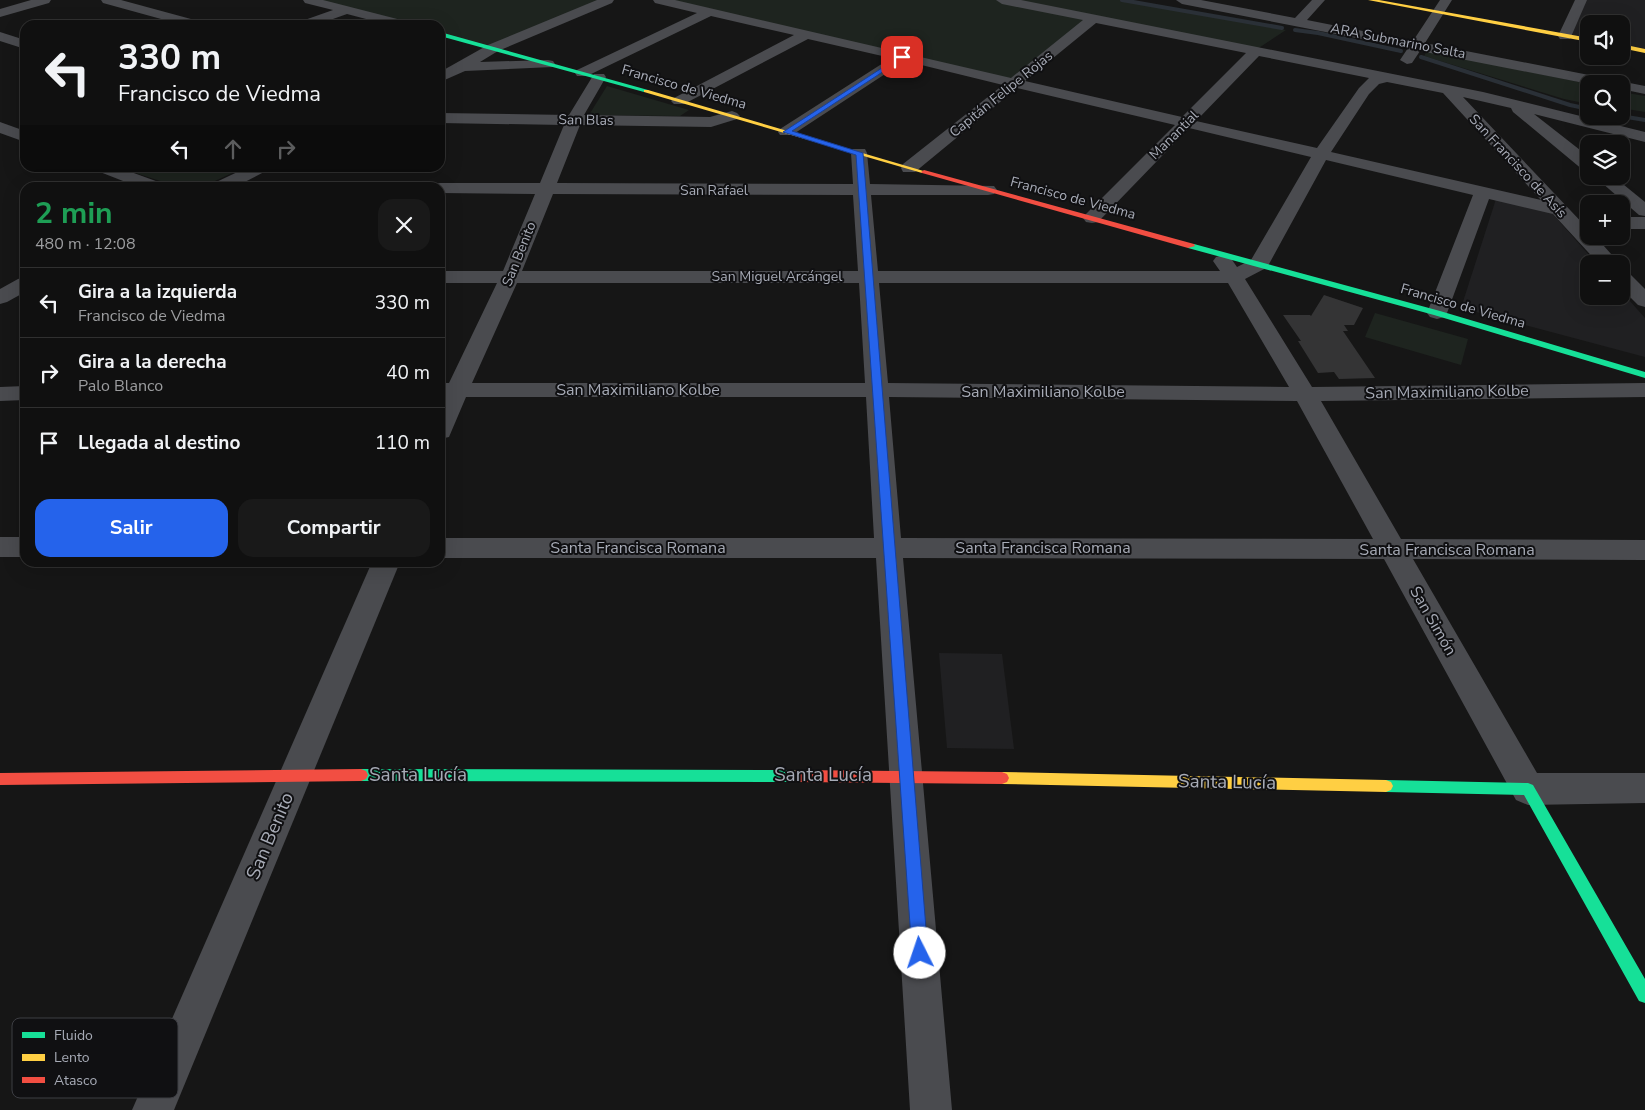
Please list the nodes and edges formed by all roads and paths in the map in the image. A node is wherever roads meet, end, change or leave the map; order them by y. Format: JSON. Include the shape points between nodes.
{"nodes":[{"id":1,"x":45,"y":0,"type":"edge"},
{"id":2,"x":107,"y":0,"type":"edge"},
{"id":3,"x":309,"y":0,"type":"edge"},
{"id":4,"x":608,"y":0,"type":"edge"},
{"id":5,"x":659,"y":0,"type":"edge"},
{"id":6,"x":1002,"y":0,"type":"edge"},
{"id":7,"x":1182,"y":0,"type":"edge"},
{"id":8,"x":1319,"y":0,"type":"edge"},
{"id":9,"x":1370,"y":0,"type":"edge"},
{"id":10,"x":1446,"y":0,"type":"edge"},
{"id":11,"x":1581,"y":0,"type":"edge"},
{"id":12,"x":346,"y":10,"type":"junction"},
{"id":13,"x":709,"y":12,"type":"junction"},
{"id":14,"x":1436,"y":12,"type":"junction"},
{"id":15,"x":0,"y":13,"type":"edge"},
{"id":16,"x":1093,"y":19,"type":"junction"},
{"id":17,"x":179,"y":20,"type":"edge"},
{"id":18,"x":318,"y":20,"type":"edge"},
{"id":19,"x":385,"y":20,"type":"edge"},
{"id":20,"x":1298,"y":22,"type":"junction"},
{"id":21,"x":445,"y":35,"type":"edge"},
{"id":22,"x":805,"y":35,"type":"junction"},
{"id":23,"x":0,"y":36,"type":"edge"},
{"id":24,"x":1577,"y":41,"type":"edge"},
{"id":25,"x":20,"y":43,"type":"edge"},
{"id":26,"x":1416,"y":45,"type":"junction"},
{"id":27,"x":493,"y":48,"type":"junction"},
{"id":28,"x":1630,"y":48,"type":"edge"},
{"id":29,"x":1645,"y":50,"type":"edge"},
{"id":30,"x":1255,"y":52,"type":"junction"},
{"id":31,"x":902,"y":57,"type":"junction"},
{"id":32,"x":548,"y":64,"type":"junction"},
{"id":33,"x":462,"y":67,"type":"junction"},
{"id":34,"x":590,"y":75,"type":"junction"},
{"id":35,"x":1584,"y":75,"type":"edge"},
{"id":36,"x":445,"y":76,"type":"edge"},
{"id":37,"x":1391,"y":79,"type":"junction"},
{"id":38,"x":1015,"y":83,"type":"junction"},
{"id":39,"x":1630,"y":88,"type":"edge"},
{"id":40,"x":1448,"y":90,"type":"junction"},
{"id":41,"x":1645,"y":90,"type":"edge"},
{"id":42,"x":679,"y":101,"type":"junction"},
{"id":43,"x":1509,"y":102,"type":"junction"},
{"id":44,"x":1525,"y":115,"type":"junction"},
{"id":45,"x":732,"y":116,"type":"junction"},
{"id":46,"x":1471,"y":116,"type":"junction"},
{"id":47,"x":445,"y":118,"type":"edge"},
{"id":48,"x":574,"y":120,"type":"junction"},
{"id":49,"x":1186,"y":123,"type":"junction"},
{"id":50,"x":20,"y":125,"type":"edge"},
{"id":51,"x":3,"y":130,"type":"edge"},
{"id":52,"x":786,"y":132,"type":"junction"},
{"id":53,"x":20,"y":135,"type":"edge"},
{"id":54,"x":1645,"y":137,"type":"edge"},
{"id":55,"x":859,"y":153,"type":"junction"},
{"id":56,"x":1321,"y":154,"type":"junction"},
{"id":57,"x":1580,"y":159,"type":"edge"},
{"id":58,"x":909,"y":168,"type":"junction"},
{"id":59,"x":116,"y":172,"type":"edge"},
{"id":60,"x":250,"y":172,"type":"edge"},
{"id":61,"x":142,"y":182,"type":"edge"},
{"id":62,"x":230,"y":182,"type":"edge"},
{"id":63,"x":1613,"y":185,"type":"edge"},
{"id":64,"x":445,"y":188,"type":"edge"},
{"id":65,"x":545,"y":189,"type":"junction"},
{"id":66,"x":862,"y":190,"type":"junction"},
{"id":67,"x":988,"y":190,"type":"junction"},
{"id":68,"x":1483,"y":192,"type":"junction"},
{"id":69,"x":1645,"y":211,"type":"edge"},
{"id":70,"x":1092,"y":218,"type":"junction"},
{"id":71,"x":1573,"y":219,"type":"edge"},
{"id":72,"x":1630,"y":223,"type":"edge"},
{"id":73,"x":1645,"y":223,"type":"edge"},
{"id":74,"x":1216,"y":252,"type":"junction"},
{"id":75,"x":1603,"y":255,"type":"edge"},
{"id":76,"x":1259,"y":264,"type":"junction"},
{"id":77,"x":869,"y":276,"type":"junction"},
{"id":78,"x":0,"y":277,"type":"edge"},
{"id":79,"x":445,"y":277,"type":"edge"},
{"id":80,"x":510,"y":277,"type":"junction"},
{"id":81,"x":1234,"y":277,"type":"junction"},
{"id":82,"x":20,"y":283,"type":"edge"},
{"id":83,"x":20,"y":285,"type":"edge"},
{"id":84,"x":1630,"y":285,"type":"edge"},
{"id":85,"x":0,"y":298,"type":"edge"},
{"id":86,"x":1645,"y":301,"type":"edge"},
{"id":87,"x":1437,"y":313,"type":"junction"},
{"id":88,"x":1586,"y":358,"type":"junction"},
{"id":89,"x":1645,"y":375,"type":"edge"},
{"id":90,"x":1617,"y":389,"type":"junction"},
{"id":91,"x":449,"y":390,"type":"edge"},
{"id":92,"x":877,"y":390,"type":"junction"},
{"id":93,"x":1645,"y":390,"type":"edge"},
{"id":94,"x":0,"y":394,"type":"edge"},
{"id":95,"x":20,"y":394,"type":"edge"},
{"id":96,"x":1305,"y":394,"type":"junction"},
{"id":97,"x":445,"y":409,"type":"edge"},
{"id":98,"x":0,"y":547,"type":"edge"},
{"id":99,"x":20,"y":547,"type":"edge"},
{"id":100,"x":445,"y":548,"type":"edge"},
{"id":101,"x":889,"y":548,"type":"junction"},
{"id":102,"x":1392,"y":549,"type":"junction"},
{"id":103,"x":1645,"y":550,"type":"edge"},
{"id":104,"x":384,"y":567,"type":"edge"},
{"id":105,"x":296,"y":775,"type":"junction"},
{"id":106,"x":906,"y":776,"type":"junction"},
{"id":107,"x":0,"y":779,"type":"edge"},
{"id":108,"x":1645,"y":788,"type":"edge"},
{"id":109,"x":1528,"y":789,"type":"junction"},
{"id":110,"x":1645,"y":994,"type":"edge"},
{"id":111,"x":178,"y":1051,"type":"edge"},
{"id":112,"x":158,"y":1098,"type":"edge"},
{"id":113,"x":153,"y":1110,"type":"edge"},
{"id":114,"x":931,"y":1110,"type":"edge"}],
"edges":[{"from":1,"to":15,"type":"street"},
{"from":2,"to":17,"type":"street"},
{"from":3,"to":12,"type":"street"},
{"from":4,"to":27,"type":"street"},
{"from":5,"to":13,"type":"street"},
{"from":6,"to":16,"type":"street"},
{"from":7,"to":20,"type":"street","name":"ARA Submarino Salta"},
{"from":8,"to":20,"type":"street"},
{"from":9,"to":14,"type":"street"},
{"from":10,"to":14,"type":"street"},
{"from":11,"to":24,"type":"street"},
{"from":12,"to":18,"type":"street"},
{"from":12,"to":19,"type":"street"},
{"from":13,"to":22,"type":"street"},
{"from":13,"to":34,"type":"street"},
{"from":14,"to":24,"type":"street"},
{"from":14,"to":26,"type":"street"},
{"from":16,"to":30,"type":"street"},
{"from":16,"to":38,"type":"street","name":"Capitán Felipe Rojas"},
{"from":20,"to":26,"type":"street","name":"ARA Submarino Salta"},
{"from":21,"to":27,"type":"street","name":"Francisco de Viedma"},
{"from":22,"to":31,"type":"street"},
{"from":22,"to":42,"type":"street"},
{"from":23,"to":25,"type":"street"},
{"from":26,"to":35,"type":"street","name":"ARA Submarino Salta"},
{"from":26,"to":37,"type":"street"},
{"from":27,"to":32,"type":"street","name":"Francisco de Viedma"},
{"from":27,"to":33,"type":"street"},
{"from":28,"to":29,"type":"street"},
{"from":30,"to":37,"type":"street"},
{"from":30,"to":49,"type":"street","name":"Manantial"},
{"from":31,"to":38,"type":"street"},
{"from":31,"to":52,"type":"street"},
{"from":32,"to":33,"type":"street"},
{"from":32,"to":34,"type":"street","name":"Francisco de Viedma"},
{"from":33,"to":36,"type":"street"},
{"from":34,"to":42,"type":"street","name":"Francisco de Viedma"},
{"from":34,"to":48,"type":"street","name":"San Benito"},
{"from":37,"to":40,"type":"street"},
{"from":37,"to":56,"type":"street","via":[[1374,81],[1364,91]]},
{"from":38,"to":49,"type":"street"},
{"from":38,"to":58,"type":"street","name":"Capitán Felipe Rojas"},
{"from":39,"to":41,"type":"street"},
{"from":40,"to":43,"type":"street"},
{"from":40,"to":46,"type":"street","name":"San Francisco de Asís"},
{"from":42,"to":45,"type":"street","name":"Francisco de Viedma"},
{"from":43,"to":44,"type":"street"},
{"from":43,"to":54,"type":"street"},
{"from":44,"to":46,"type":"street"},
{"from":44,"to":57,"type":"street"},
{"from":45,"to":48,"type":"street","name":"San Blas","via":[[711,122]]},
{"from":45,"to":52,"type":"street","name":"Francisco de Viedma"},
{"from":46,"to":71,"type":"street","name":"San Francisco de Asís"},
{"from":47,"to":48,"type":"street","name":"San Blas"},
{"from":48,"to":65,"type":"street","name":"San Benito"},
{"from":49,"to":56,"type":"street"},
{"from":49,"to":70,"type":"street","name":"Manantial"},
{"from":50,"to":51,"type":"street"},
{"from":51,"to":53,"type":"street"},
{"from":52,"to":55,"type":"street","name":"Francisco de Viedma"},
{"from":55,"to":58,"type":"street","name":"Francisco de Viedma"},
{"from":55,"to":66,"type":"street"},
{"from":56,"to":68,"type":"street"},
{"from":56,"to":76,"type":"street"},
{"from":58,"to":67,"type":"street","name":"Francisco de Viedma"},
{"from":59,"to":61,"type":"street"},
{"from":60,"to":62,"type":"street"},
{"from":63,"to":69,"type":"street"},
{"from":64,"to":65,"type":"street","name":"San Rafael"},
{"from":65,"to":66,"type":"street","name":"San Rafael"},
{"from":65,"to":80,"type":"street","name":"San Benito"},
{"from":66,"to":67,"type":"street","name":"San Rafael"},
{"from":66,"to":77,"type":"street"},
{"from":67,"to":70,"type":"street","name":"Francisco de Viedma"},
{"from":68,"to":71,"type":"street"},
{"from":68,"to":87,"type":"street"},
{"from":70,"to":74,"type":"street","name":"Francisco de Viedma"},
{"from":71,"to":75,"type":"street","name":"San Francisco de Asís"},
{"from":72,"to":73,"type":"street"},
{"from":74,"to":76,"type":"street","name":"Francisco de Viedma"},
{"from":74,"to":81,"type":"street","name":"San Simón"},
{"from":76,"to":81,"type":"street"},
{"from":76,"to":87,"type":"street","name":"Francisco de Viedma"},
{"from":77,"to":80,"type":"street","name":"San Miguel Arcángel"},
{"from":77,"to":81,"type":"street","name":"San Miguel Arcángel"},
{"from":77,"to":92,"type":"street"},
{"from":78,"to":82,"type":"street"},
{"from":79,"to":80,"type":"street","name":"San Miguel Arcángel"},
{"from":80,"to":91,"type":"street","name":"San Benito"},
{"from":81,"to":96,"type":"street","name":"San Simón"},
{"from":83,"to":85,"type":"street"},
{"from":84,"to":86,"type":"street"},
{"from":87,"to":88,"type":"street","name":"Francisco de Viedma"},
{"from":88,"to":89,"type":"street","name":"Francisco de Viedma"},
{"from":88,"to":90,"type":"street"},
{"from":90,"to":93,"type":"street","name":"San Maximiliano Kolbe"},
{"from":90,"to":96,"type":"street","name":"San Maximiliano Kolbe"},
{"from":91,"to":92,"type":"street","name":"San Maximiliano Kolbe"},
{"from":91,"to":97,"type":"street","name":"San Benito"},
{"from":92,"to":96,"type":"street","name":"San Maximiliano Kolbe"},
{"from":92,"to":101,"type":"street"},
{"from":94,"to":95,"type":"street"},
{"from":96,"to":102,"type":"street","name":"San Simón"},
{"from":98,"to":99,"type":"street"},
{"from":100,"to":101,"type":"street","name":"Santa Francisca Romana"},
{"from":101,"to":102,"type":"street","name":"Santa Francisca Romana"},
{"from":101,"to":106,"type":"street"},
{"from":102,"to":103,"type":"street","name":"Santa Francisca Romana"},
{"from":102,"to":109,"type":"street","name":"San Simón"},
{"from":104,"to":105,"type":"street","name":"San Benito"},
{"from":105,"to":106,"type":"street","name":"Santa Lucía"},
{"from":105,"to":107,"type":"street","name":"Santa Lucía"},
{"from":105,"to":111,"type":"street","name":"San Benito"},
{"from":106,"to":109,"type":"street","name":"Santa Lucía"},
{"from":106,"to":114,"type":"street"},
{"from":108,"to":109,"type":"street","name":"Santa Lucía"},
{"from":109,"to":110,"type":"street","name":"San Simón"},
{"from":112,"to":113,"type":"street","name":"San Benito"}]}
